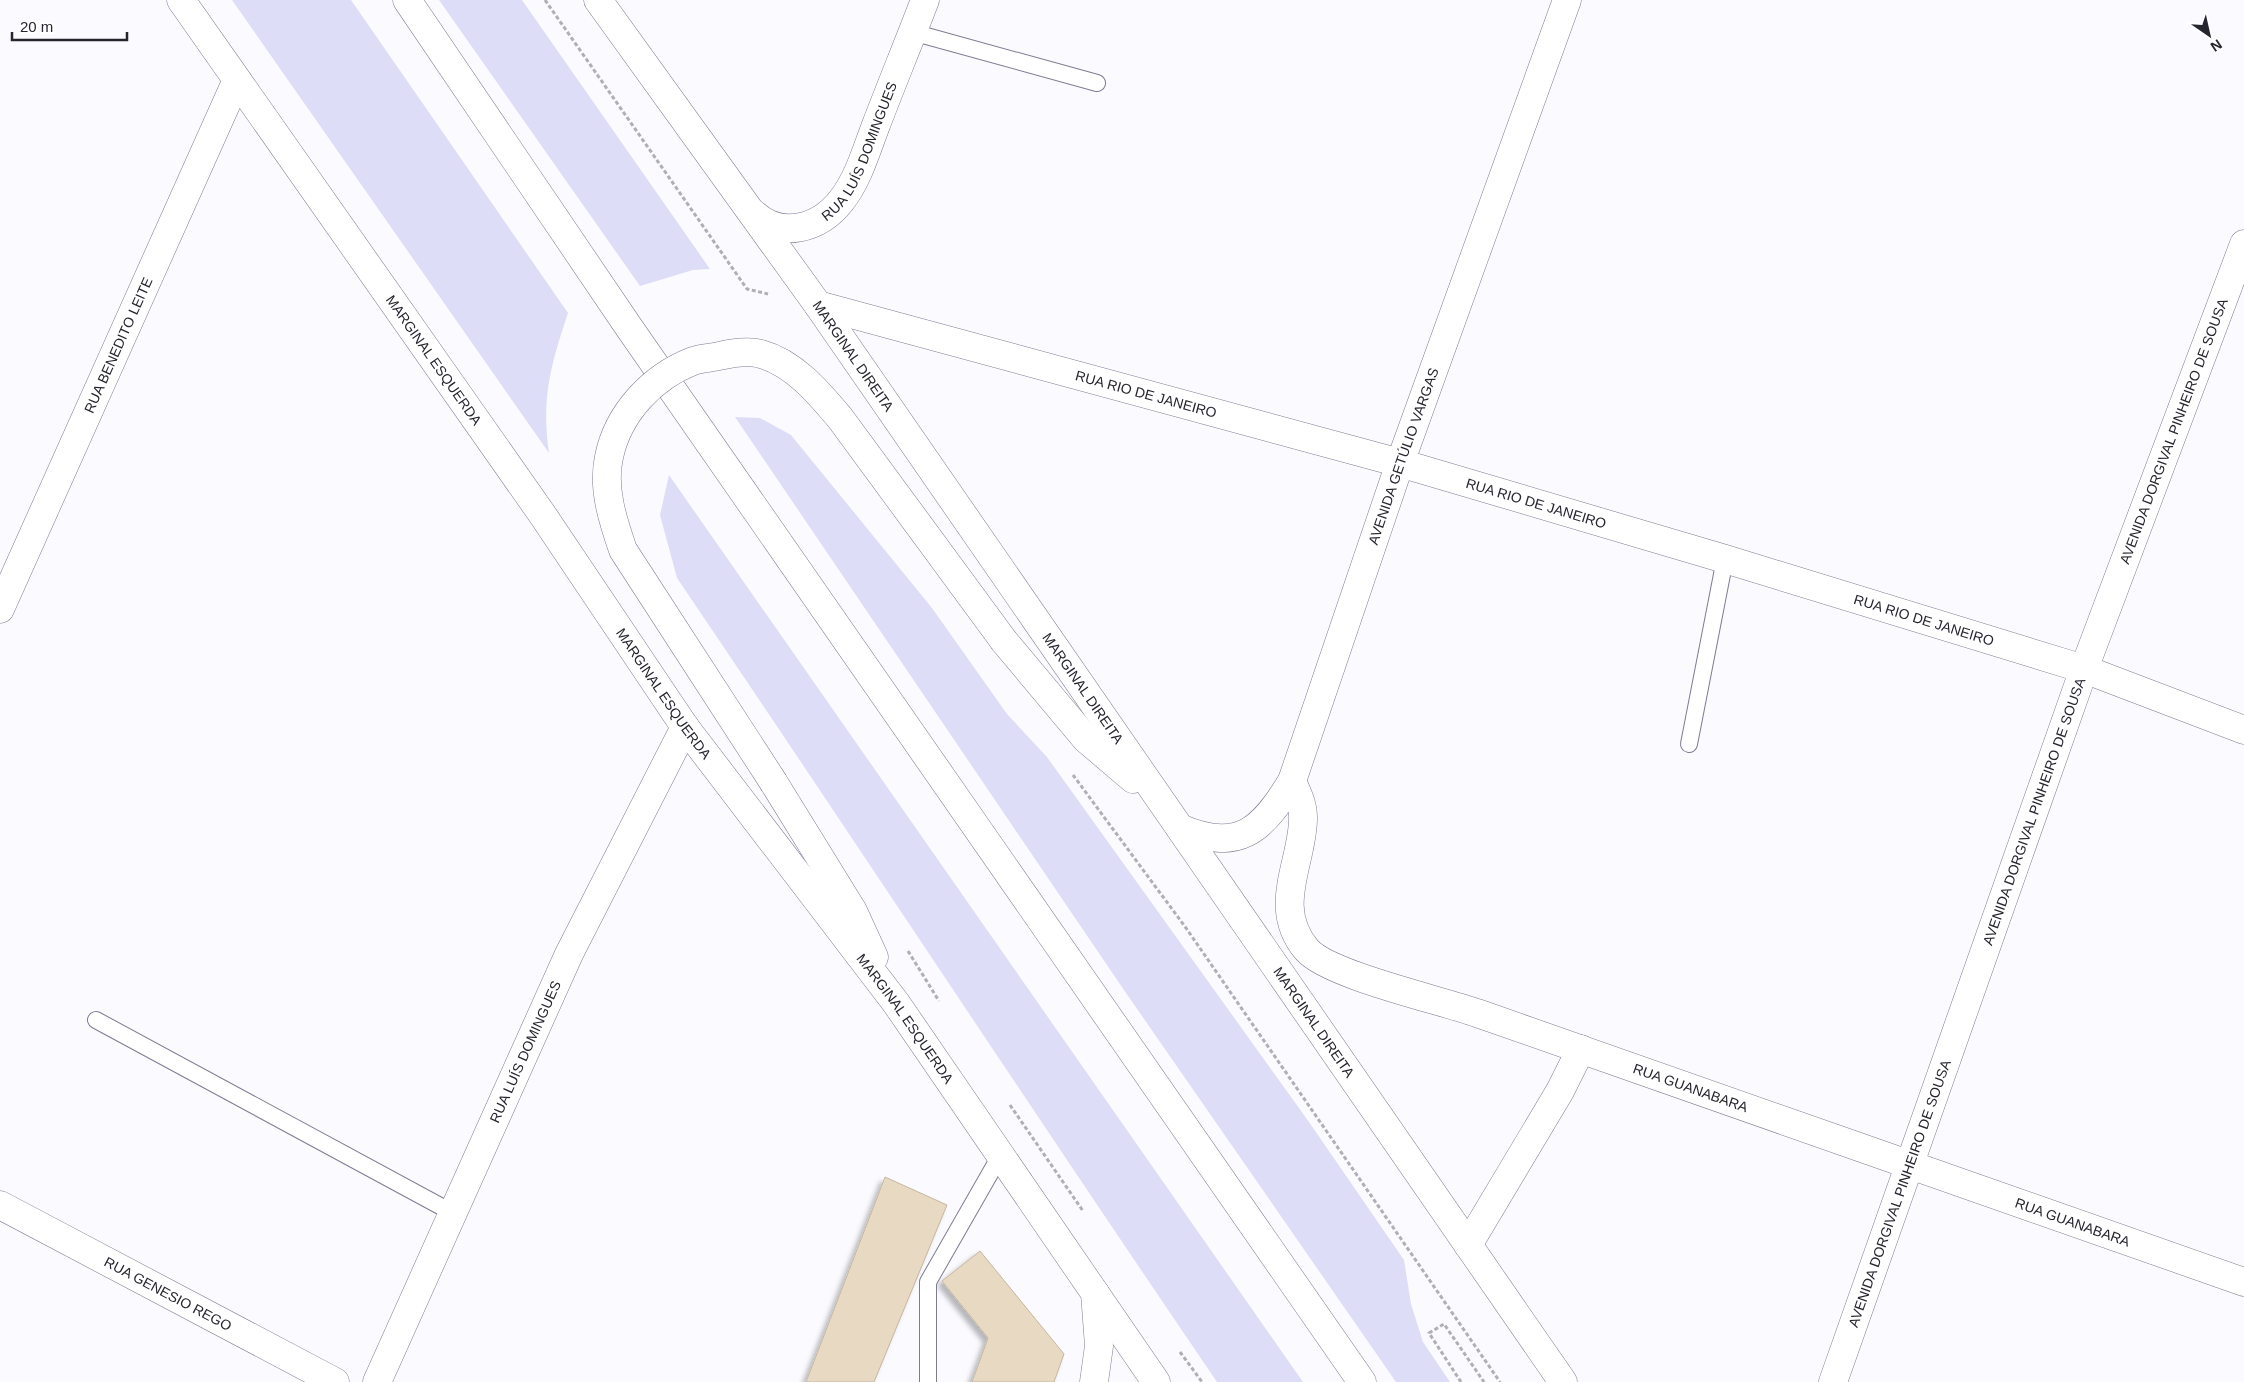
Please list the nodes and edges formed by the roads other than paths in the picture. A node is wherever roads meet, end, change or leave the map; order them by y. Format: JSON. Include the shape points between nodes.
{"nodes":[{"id":1,"x":181,"y":0,"type":"edge"},
{"id":2,"x":407,"y":0,"type":"edge"},
{"id":3,"x":598,"y":0,"type":"edge"},
{"id":4,"x":925,"y":0,"type":"edge"},
{"id":5,"x":1567,"y":0,"type":"edge"},
{"id":6,"x":912,"y":32,"type":"junction"},
{"id":7,"x":236,"y":82,"type":"junction"},
{"id":8,"x":1097,"y":83,"type":"dead end"},
{"id":9,"x":746,"y":206,"type":"junction"},
{"id":10,"x":2244,"y":244,"type":"edge"},
{"id":11,"x":818,"y":305,"type":"junction"},
{"id":12,"x":1400,"y":463,"type":"junction"},
{"id":13,"x":1725,"y":559,"type":"junction"},
{"id":14,"x":0,"y":609,"type":"edge"},
{"id":15,"x":2084,"y":669,"type":"junction"},
{"id":16,"x":685,"y":727,"type":"junction"},
{"id":17,"x":2244,"y":730,"type":"edge"},
{"id":18,"x":1689,"y":744,"type":"dead end"},
{"id":19,"x":1292,"y":781,"type":"junction"},
{"id":20,"x":1163,"y":805,"type":"junction"},
{"id":21,"x":1180,"y":828,"type":"junction"},
{"id":22,"x":896,"y":1003,"type":"junction"},
{"id":23,"x":96,"y":1020,"type":"dead end"},
{"id":24,"x":1581,"y":1049,"type":"junction"},
{"id":25,"x":1000,"y":1156,"type":"junction"},
{"id":26,"x":1908,"y":1166,"type":"junction"},
{"id":27,"x":0,"y":1205,"type":"edge"},
{"id":28,"x":453,"y":1213,"type":"junction"},
{"id":29,"x":1468,"y":1245,"type":"junction"},
{"id":30,"x":2244,"y":1282,"type":"edge"},
{"id":31,"x":1095,"y":1292,"type":"junction"},
{"id":32,"x":335,"y":1382,"type":"edge"},
{"id":33,"x":377,"y":1382,"type":"edge"},
{"id":34,"x":928,"y":1382,"type":"edge"},
{"id":35,"x":1094,"y":1382,"type":"edge"},
{"id":36,"x":1156,"y":1382,"type":"edge"},
{"id":37,"x":1362,"y":1382,"type":"edge"},
{"id":38,"x":1563,"y":1382,"type":"edge"},
{"id":39,"x":1833,"y":1382,"type":"edge"}],
"edges":[{"from":1,"to":7,"type":"main road","name":"MARGINAL ESQUERDA"},
{"from":2,"to":37,"type":"main road","via":[[628,326]]},
{"from":3,"to":9,"type":"main road","name":"MARGINAL DIREITA"},
{"from":4,"to":6,"type":"main road","name":"RUA LUÍS DOMINGUES"},
{"from":5,"to":12,"type":"main road","name":"AVENIDA GETÚLIO VARGAS"},
{"from":6,"to":8,"type":"lane"},
{"from":6,"to":9,"type":"main road","name":"RUA LUÍS DOMINGUES","via":[[861,164],[841,201],[829,214],[814,223],[776,228]]},
{"from":7,"to":14,"type":"main road","name":"RUA BENEDITO LEITE"},
{"from":7,"to":16,"type":"main road","name":"MARGINAL ESQUERDA","via":[[542,514]]},
{"from":9,"to":11,"type":"main road","name":"MARGINAL DIREITA"},
{"from":10,"to":15,"type":"main road","name":"AVENIDA DORGIVAL PINHEIRO DE SOUSA"},
{"from":11,"to":12,"type":"main road","name":"RUA RIO DE JANEIRO"},
{"from":11,"to":20,"type":"main road","name":"MARGINAL DIREITA"},
{"from":12,"to":13,"type":"main road","name":"RUA RIO DE JANEIRO"},
{"from":12,"to":19,"type":"main road","name":"AVENIDA GETÚLIO VARGAS"},
{"from":13,"to":15,"type":"main road","name":"RUA RIO DE JANEIRO"},
{"from":13,"to":18,"type":"lane"},
{"from":15,"to":17,"type":"main road","name":"RUA RIO DE JANEIRO"},
{"from":15,"to":26,"type":"main road","name":"AVENIDA DORGIVAL PINHEIRO DE SOUSA"},
{"from":16,"to":22,"type":"main road","name":"MARGINAL ESQUERDA"},
{"from":16,"to":28,"type":"main road","name":"RUA LUÍS DOMINGUES","via":[[569,954]]},
{"from":19,"to":21,"type":"main road","name":"AVENIDA GETÚLIO VARGAS","via":[[1266,816],[1252,830],[1235,839],[1198,836]]},
{"from":19,"to":24,"type":"main road","name":"RUA GUANABARA","via":[[1302,804],[1303,819],[1292,871],[1289,911],[1307,949],[1321,962]]},
{"from":20,"to":21,"type":"main road","name":"MARGINAL DIREITA"},
{"from":20,"to":22,"type":"main road","bridge":true,"via":[[1086,739],[1004,641],[845,425],[820,394],[797,373],[761,354],[737,352],[695,360],[669,374],[645,392],[626,414],[608,459],[610,512],[623,550],[853,911]]},
{"from":21,"to":29,"type":"main road","name":"MARGINAL DIREITA"},
{"from":22,"to":25,"type":"main road","name":"MARGINAL ESQUERDA"},
{"from":23,"to":28,"type":"lane"},
{"from":24,"to":26,"type":"main road","name":"RUA GUANABARA"},
{"from":24,"to":29,"type":"main road","via":[[1560,1091]]},
{"from":25,"to":31,"type":"main road","name":"MARGINAL ESQUERDA"},
{"from":25,"to":34,"type":"lane","via":[[928,1282]]},
{"from":26,"to":30,"type":"main road","name":"RUA GUANABARA"},
{"from":26,"to":39,"type":"main road","name":"AVENIDA DORGIVAL PINHEIRO DE SOUSA"},
{"from":27,"to":32,"type":"main road","name":"RUA GENESIO REGO"},
{"from":28,"to":33,"type":"main road","name":"RUA LUÍS DOMINGUES"},
{"from":29,"to":38,"type":"main road","name":"MARGINAL DIREITA"},
{"from":31,"to":35,"type":"main road","via":[[1099,1346]]},
{"from":31,"to":36,"type":"main road","name":"MARGINAL ESQUERDA"}]}
